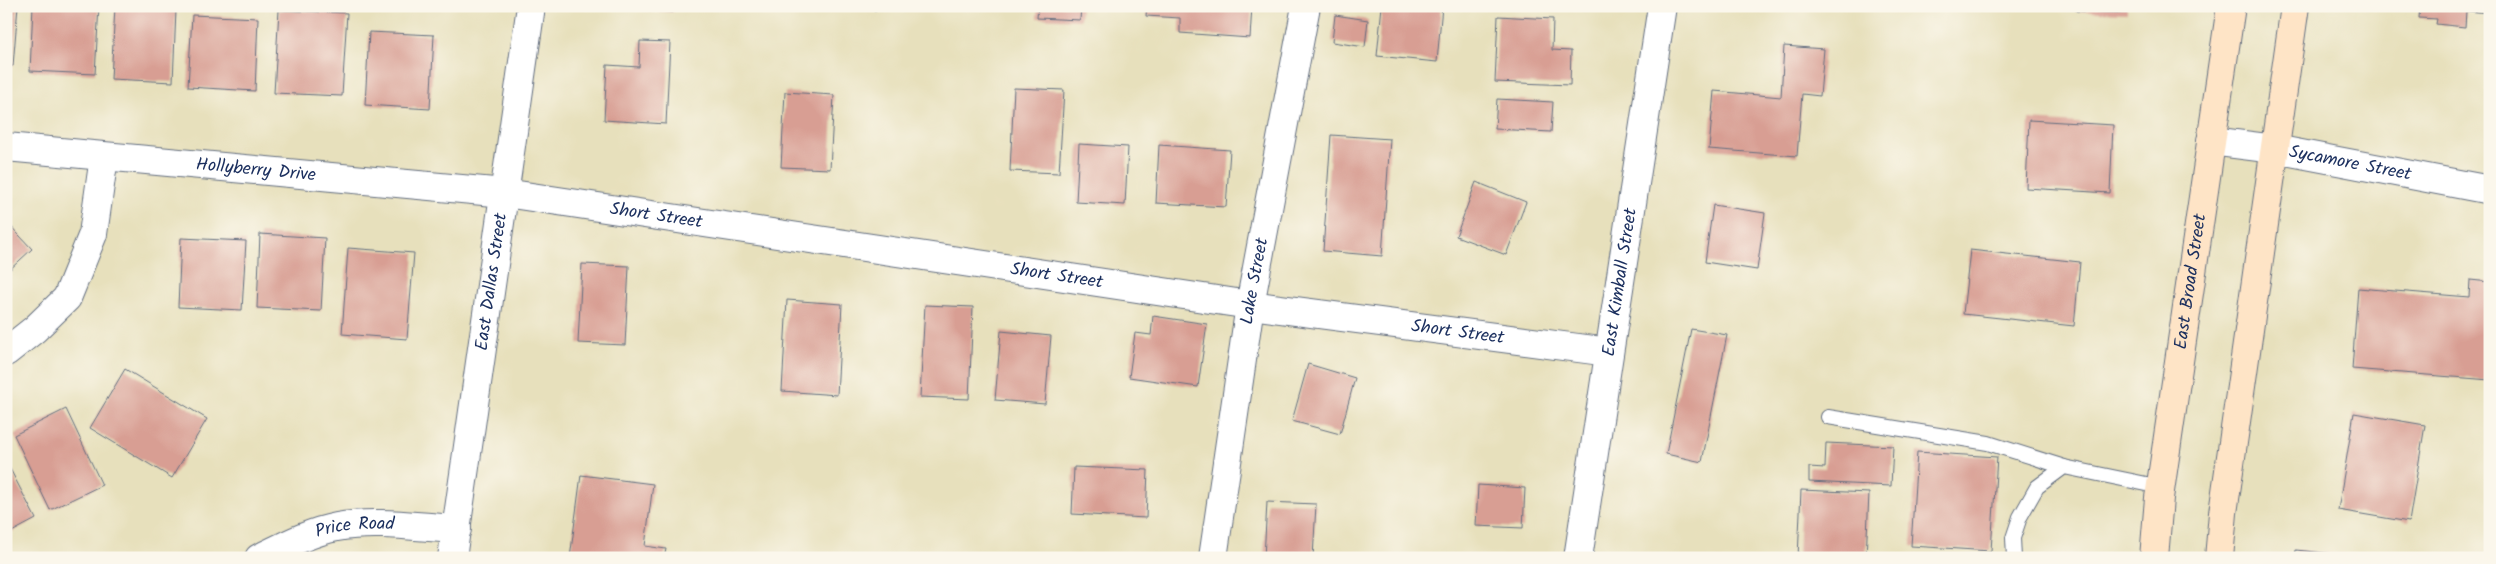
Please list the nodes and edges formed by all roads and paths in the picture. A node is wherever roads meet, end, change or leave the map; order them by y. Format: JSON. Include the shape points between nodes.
{"nodes":[{"id":1,"x":531,"y":6,"type":"edge"},
{"id":2,"x":1306,"y":6,"type":"edge"},
{"id":3,"x":1662,"y":6,"type":"edge"},
{"id":4,"x":2231,"y":6,"type":"edge"},
{"id":5,"x":2295,"y":6,"type":"edge"},
{"id":6,"x":2211,"y":141,"type":"junction"},
{"id":7,"x":6,"y":147,"type":"edge"},
{"id":8,"x":2275,"y":149,"type":"junction"},
{"id":9,"x":104,"y":158,"type":"junction"},
{"id":10,"x":2490,"y":190,"type":"edge"},
{"id":11,"x":505,"y":193,"type":"junction"},
{"id":12,"x":1250,"y":305,"type":"junction"},
{"id":13,"x":6,"y":352,"type":"edge"},
{"id":14,"x":1609,"y":352,"type":"junction"},
{"id":15,"x":1828,"y":417,"type":"dead end"},
{"id":16,"x":2064,"y":467,"type":"junction"},
{"id":17,"x":2161,"y":487,"type":"junction"},
{"id":18,"x":457,"y":529,"type":"junction"},
{"id":19,"x":259,"y":558,"type":"edge"},
{"id":20,"x":452,"y":558,"type":"edge"},
{"id":21,"x":1213,"y":558,"type":"edge"},
{"id":22,"x":1578,"y":558,"type":"edge"},
{"id":23,"x":2014,"y":558,"type":"edge"},
{"id":24,"x":2154,"y":558,"type":"edge"},
{"id":25,"x":2219,"y":558,"type":"edge"}],
"edges":[{"from":1,"to":11,"type":"street","name":"East Dallas Street"},
{"from":2,"to":12,"type":"street","name":"Lake Street"},
{"from":3,"to":14,"type":"street","name":"East Kimball Street"},
{"from":4,"to":6,"type":"main road","name":"East Broad Street"},
{"from":5,"to":8,"type":"main road"},
{"from":6,"to":8,"type":"street","name":"Sycamore Street"},
{"from":6,"to":17,"type":"main road","name":"East Broad Street"},
{"from":7,"to":9,"type":"street","name":"Hollyberry Drive"},
{"from":8,"to":10,"type":"street","name":"Sycamore Street"},
{"from":8,"to":25,"type":"main road"},
{"from":9,"to":11,"type":"street","name":"Hollyberry Drive"},
{"from":9,"to":13,"type":"street","via":[[93,234],[67,298]]},
{"from":11,"to":12,"type":"street","name":"Short Street"},
{"from":11,"to":18,"type":"street","name":"East Dallas Street"},
{"from":12,"to":14,"type":"street","name":"Short Street"},
{"from":12,"to":21,"type":"street","name":"Lake Street"},
{"from":14,"to":22,"type":"street","name":"East Kimball Street"},
{"from":15,"to":16,"type":"lane","via":[[1988,443]]},
{"from":16,"to":17,"type":"lane"},
{"from":16,"to":23,"type":"lane","via":[[2037,487],[2020,517],[2013,538]]},
{"from":17,"to":24,"type":"main road","name":"East Broad Street"},
{"from":18,"to":19,"type":"street","name":"Price Road","via":[[372,525],[338,527],[302,537]]},
{"from":18,"to":20,"type":"street","name":"East Dallas Street"}]}
